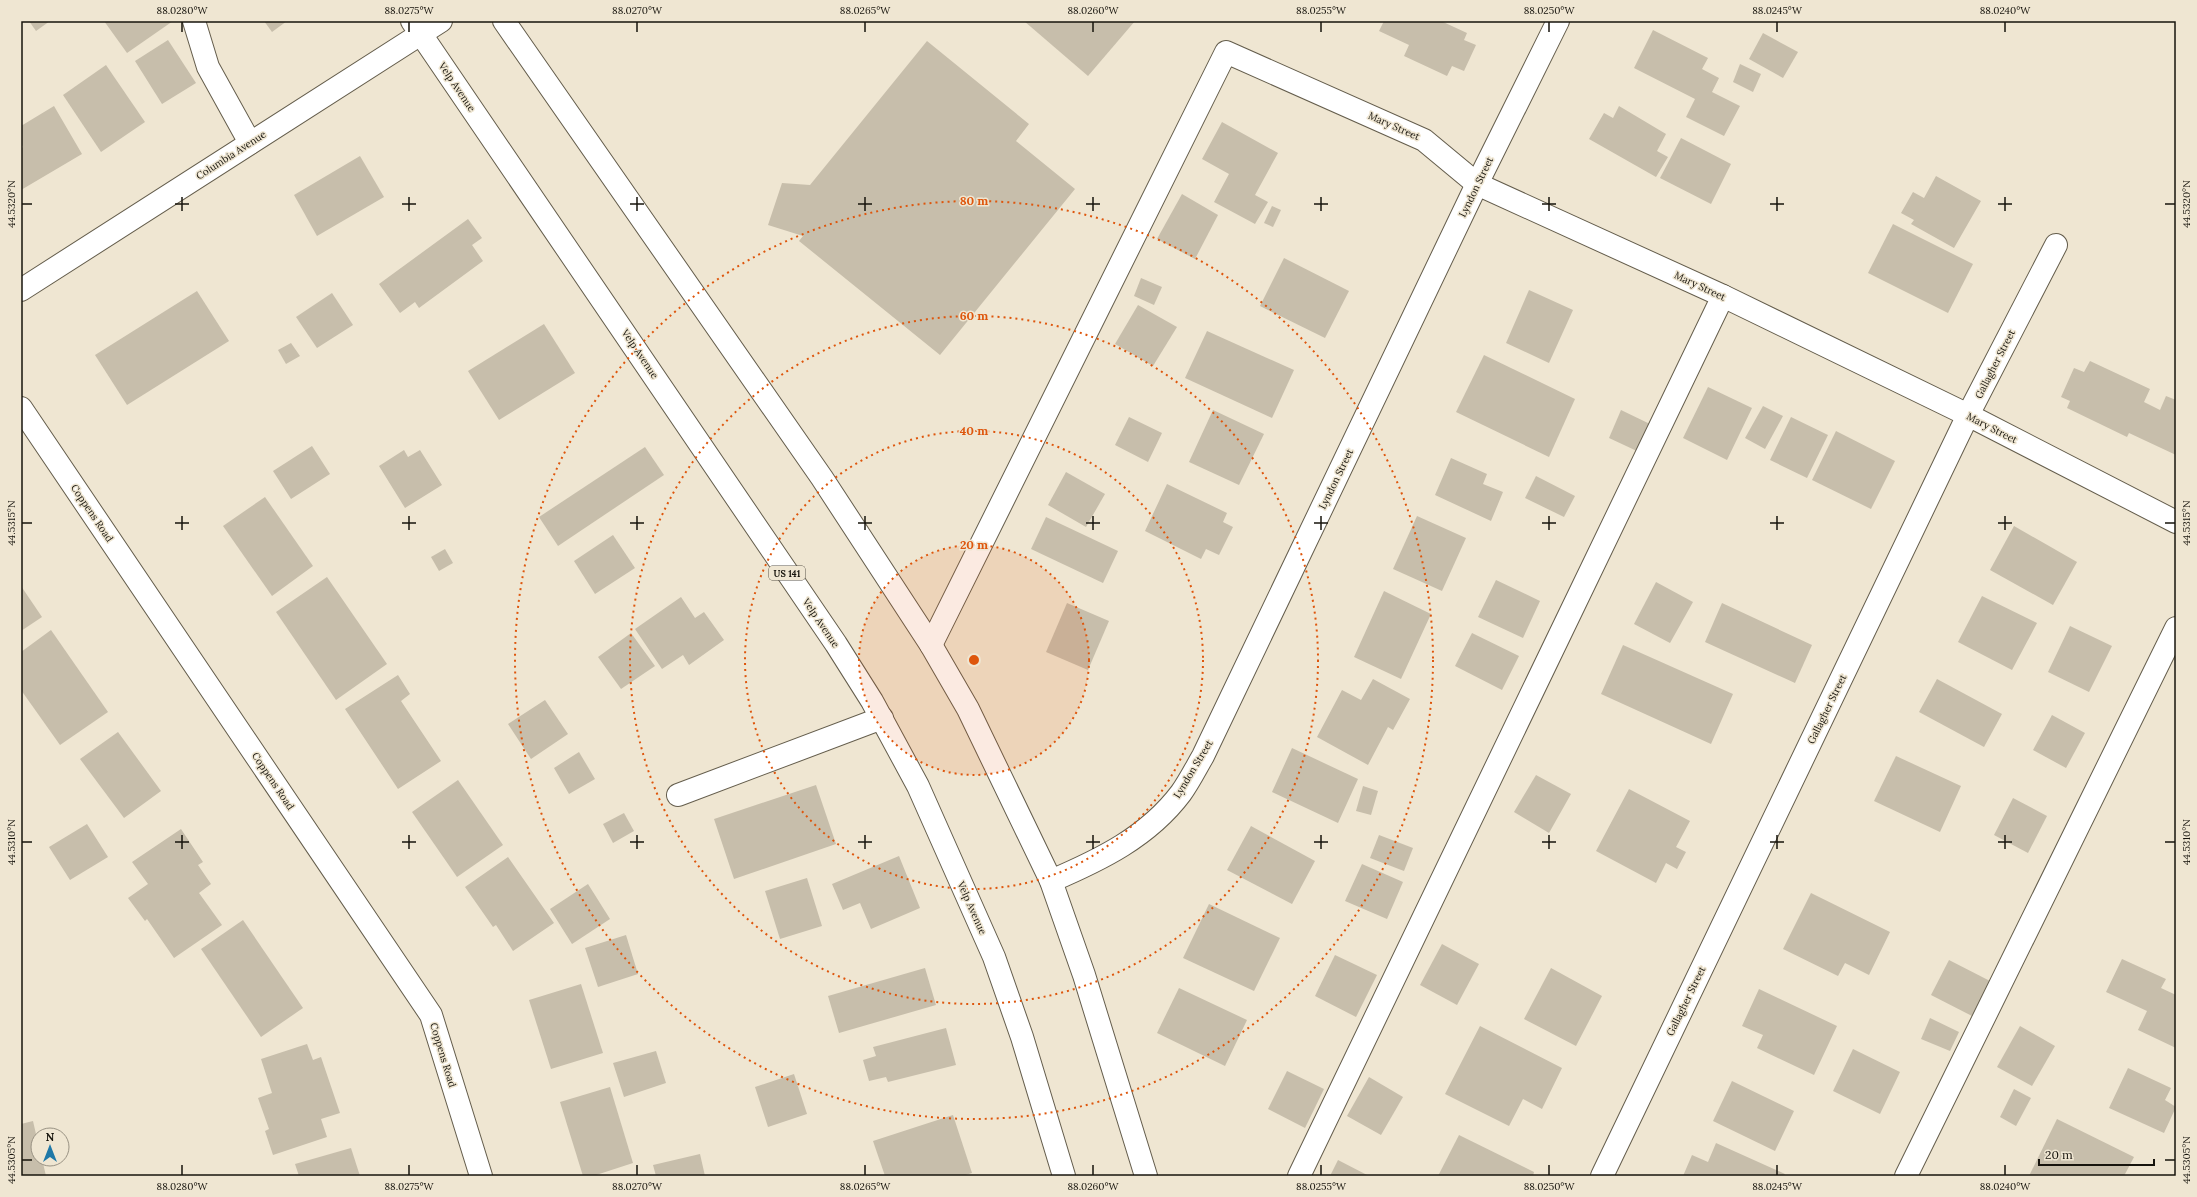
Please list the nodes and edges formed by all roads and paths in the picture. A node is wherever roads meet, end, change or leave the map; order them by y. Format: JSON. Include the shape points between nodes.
{"nodes":[{"id":1,"x":194,"y":21,"type":"edge"},
{"id":2,"x":441,"y":21,"type":"edge"},
{"id":3,"x":504,"y":21,"type":"edge"},
{"id":4,"x":1558,"y":21,"type":"edge"},
{"id":5,"x":417,"y":27,"type":"edge"},
{"id":6,"x":250,"y":143,"type":"junction"},
{"id":7,"x":1477,"y":184,"type":"junction"},
{"id":8,"x":2056,"y":245,"type":"dead end"},
{"id":9,"x":21,"y":290,"type":"edge"},
{"id":10,"x":1724,"y":296,"type":"junction"},
{"id":11,"x":21,"y":408,"type":"edge"},
{"id":12,"x":1968,"y":415,"type":"junction"},
{"id":13,"x":2176,"y":522,"type":"edge"},
{"id":14,"x":2176,"y":628,"type":"edge"},
{"id":15,"x":931,"y":645,"type":"junction"},
{"id":16,"x":882,"y":718,"type":"junction"},
{"id":17,"x":678,"y":795,"type":"dead end"},
{"id":18,"x":1051,"y":880,"type":"junction"},
{"id":19,"x":481,"y":1176,"type":"edge"},
{"id":20,"x":1064,"y":1176,"type":"edge"},
{"id":21,"x":1146,"y":1176,"type":"edge"},
{"id":22,"x":1299,"y":1176,"type":"edge"},
{"id":23,"x":1602,"y":1176,"type":"edge"},
{"id":24,"x":1906,"y":1176,"type":"edge"}],
"edges":[{"from":1,"to":6,"type":"street","via":[[208,67]]},
{"from":2,"to":5,"type":"street","name":"Columbia Avenue"},
{"from":3,"to":15,"type":"street","via":[[822,478]]},
{"from":4,"to":7,"type":"street","name":"Lyndon Street"},
{"from":5,"to":6,"type":"street","name":"Columbia Avenue"},
{"from":5,"to":16,"type":"street","name":"Velp Avenue","number":"US 141","via":[[831,638]]},
{"from":6,"to":9,"type":"street","name":"Columbia Avenue"},
{"from":7,"to":10,"type":"street","name":"Mary Street"},
{"from":7,"to":15,"type":"street","name":"Mary Street","via":[[1424,140],[1226,52]]},
{"from":7,"to":18,"type":"street","name":"Lyndon Street","via":[[1203,756],[1181,793],[1159,818],[1138,835],[1111,853]]},
{"from":8,"to":12,"type":"street","name":"Gallagher Street"},
{"from":10,"to":12,"type":"street","name":"Mary Street"},
{"from":10,"to":22,"type":"street"},
{"from":11,"to":19,"type":"street","name":"Coppens Road","via":[[431,1015]]},
{"from":12,"to":13,"type":"street","name":"Mary Street"},
{"from":12,"to":23,"type":"street","name":"Gallagher Street"},
{"from":14,"to":24,"type":"street"},
{"from":15,"to":18,"type":"street","via":[[968,709]]},
{"from":16,"to":17,"type":"street"},
{"from":16,"to":20,"type":"street","name":"Velp Avenue","number":"US 141","via":[[922,793],[994,957],[1022,1037]]},
{"from":18,"to":21,"type":"street","via":[[1084,975]]}]}
